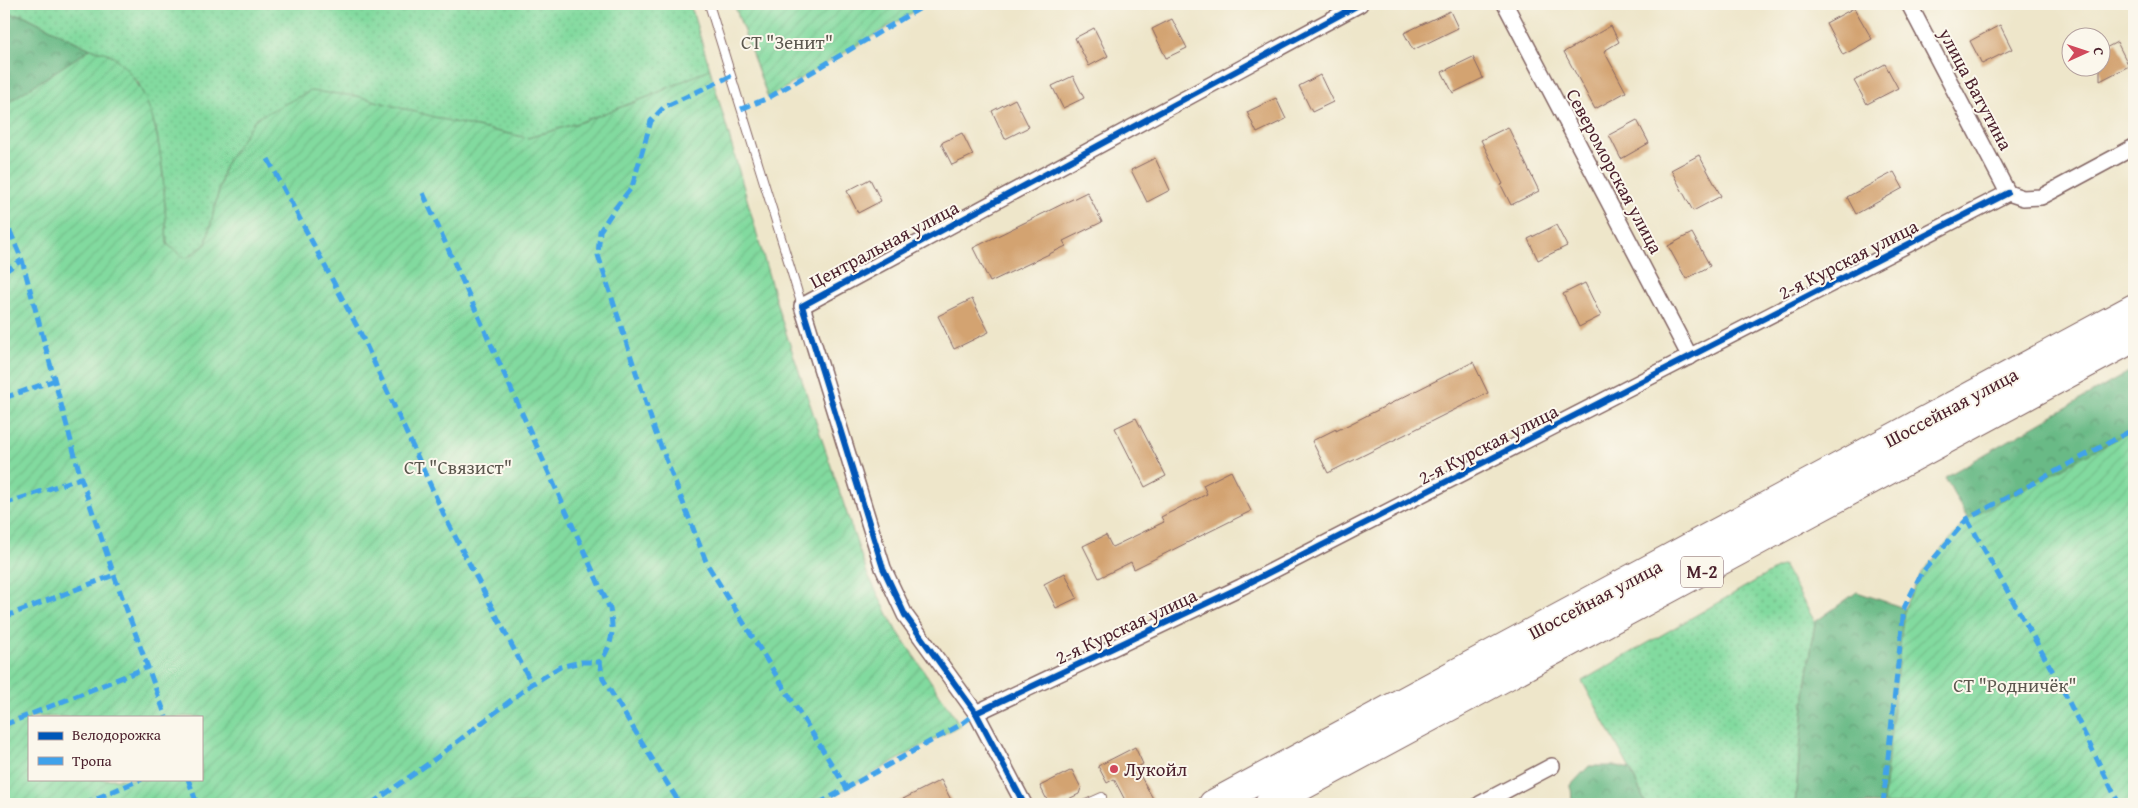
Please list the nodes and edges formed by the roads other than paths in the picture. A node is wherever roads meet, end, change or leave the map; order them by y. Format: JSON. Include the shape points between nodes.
{"nodes":[{"id":1,"x":709,"y":4,"type":"edge"},
{"id":2,"x":1360,"y":4,"type":"edge"},
{"id":3,"x":1505,"y":4,"type":"edge"},
{"id":4,"x":1909,"y":4,"type":"edge"},
{"id":5,"x":2134,"y":147,"type":"edge"},
{"id":6,"x":2008,"y":193,"type":"junction"},
{"id":7,"x":802,"y":306,"type":"junction"},
{"id":8,"x":2134,"y":308,"type":"edge"},
{"id":9,"x":2134,"y":338,"type":"edge"},
{"id":10,"x":1690,"y":357,"type":"junction"},
{"id":11,"x":976,"y":713,"type":"junction"},
{"id":12,"x":1552,"y":766,"type":"dead end"},
{"id":13,"x":1102,"y":797,"type":"dead end"},
{"id":14,"x":1024,"y":804,"type":"edge"},
{"id":15,"x":1086,"y":804,"type":"edge"},
{"id":16,"x":1213,"y":804,"type":"edge"},
{"id":17,"x":1269,"y":804,"type":"edge"},
{"id":18,"x":1480,"y":804,"type":"edge"}],
"edges":[{"from":1,"to":7,"type":"lane"},
{"from":2,"to":7,"type":"street","name":"Центральная улица"},
{"from":3,"to":10,"type":"street","name":"Североморская улица"},
{"from":4,"to":6,"type":"street","name":"улица Ватутина"},
{"from":5,"to":6,"type":"street","via":[[2041,197],[2023,198]]},
{"from":6,"to":10,"type":"street","name":"2-я Курская улица"},
{"from":7,"to":11,"type":"street","name":"Центральная улица","via":[[883,568],[905,615]]},
{"from":8,"to":16,"type":"highway","name":"Шоссейная улица","number":"М-2"},
{"from":9,"to":17,"type":"highway","name":"Шоссейная улица","number":"М-2"},
{"from":10,"to":11,"type":"street","name":"2-я Курская улица","via":[[1241,587]]},
{"from":11,"to":14,"type":"street","name":"Центральная улица"},
{"from":12,"to":18,"type":"street"},
{"from":13,"to":15,"type":"lane"}]}
